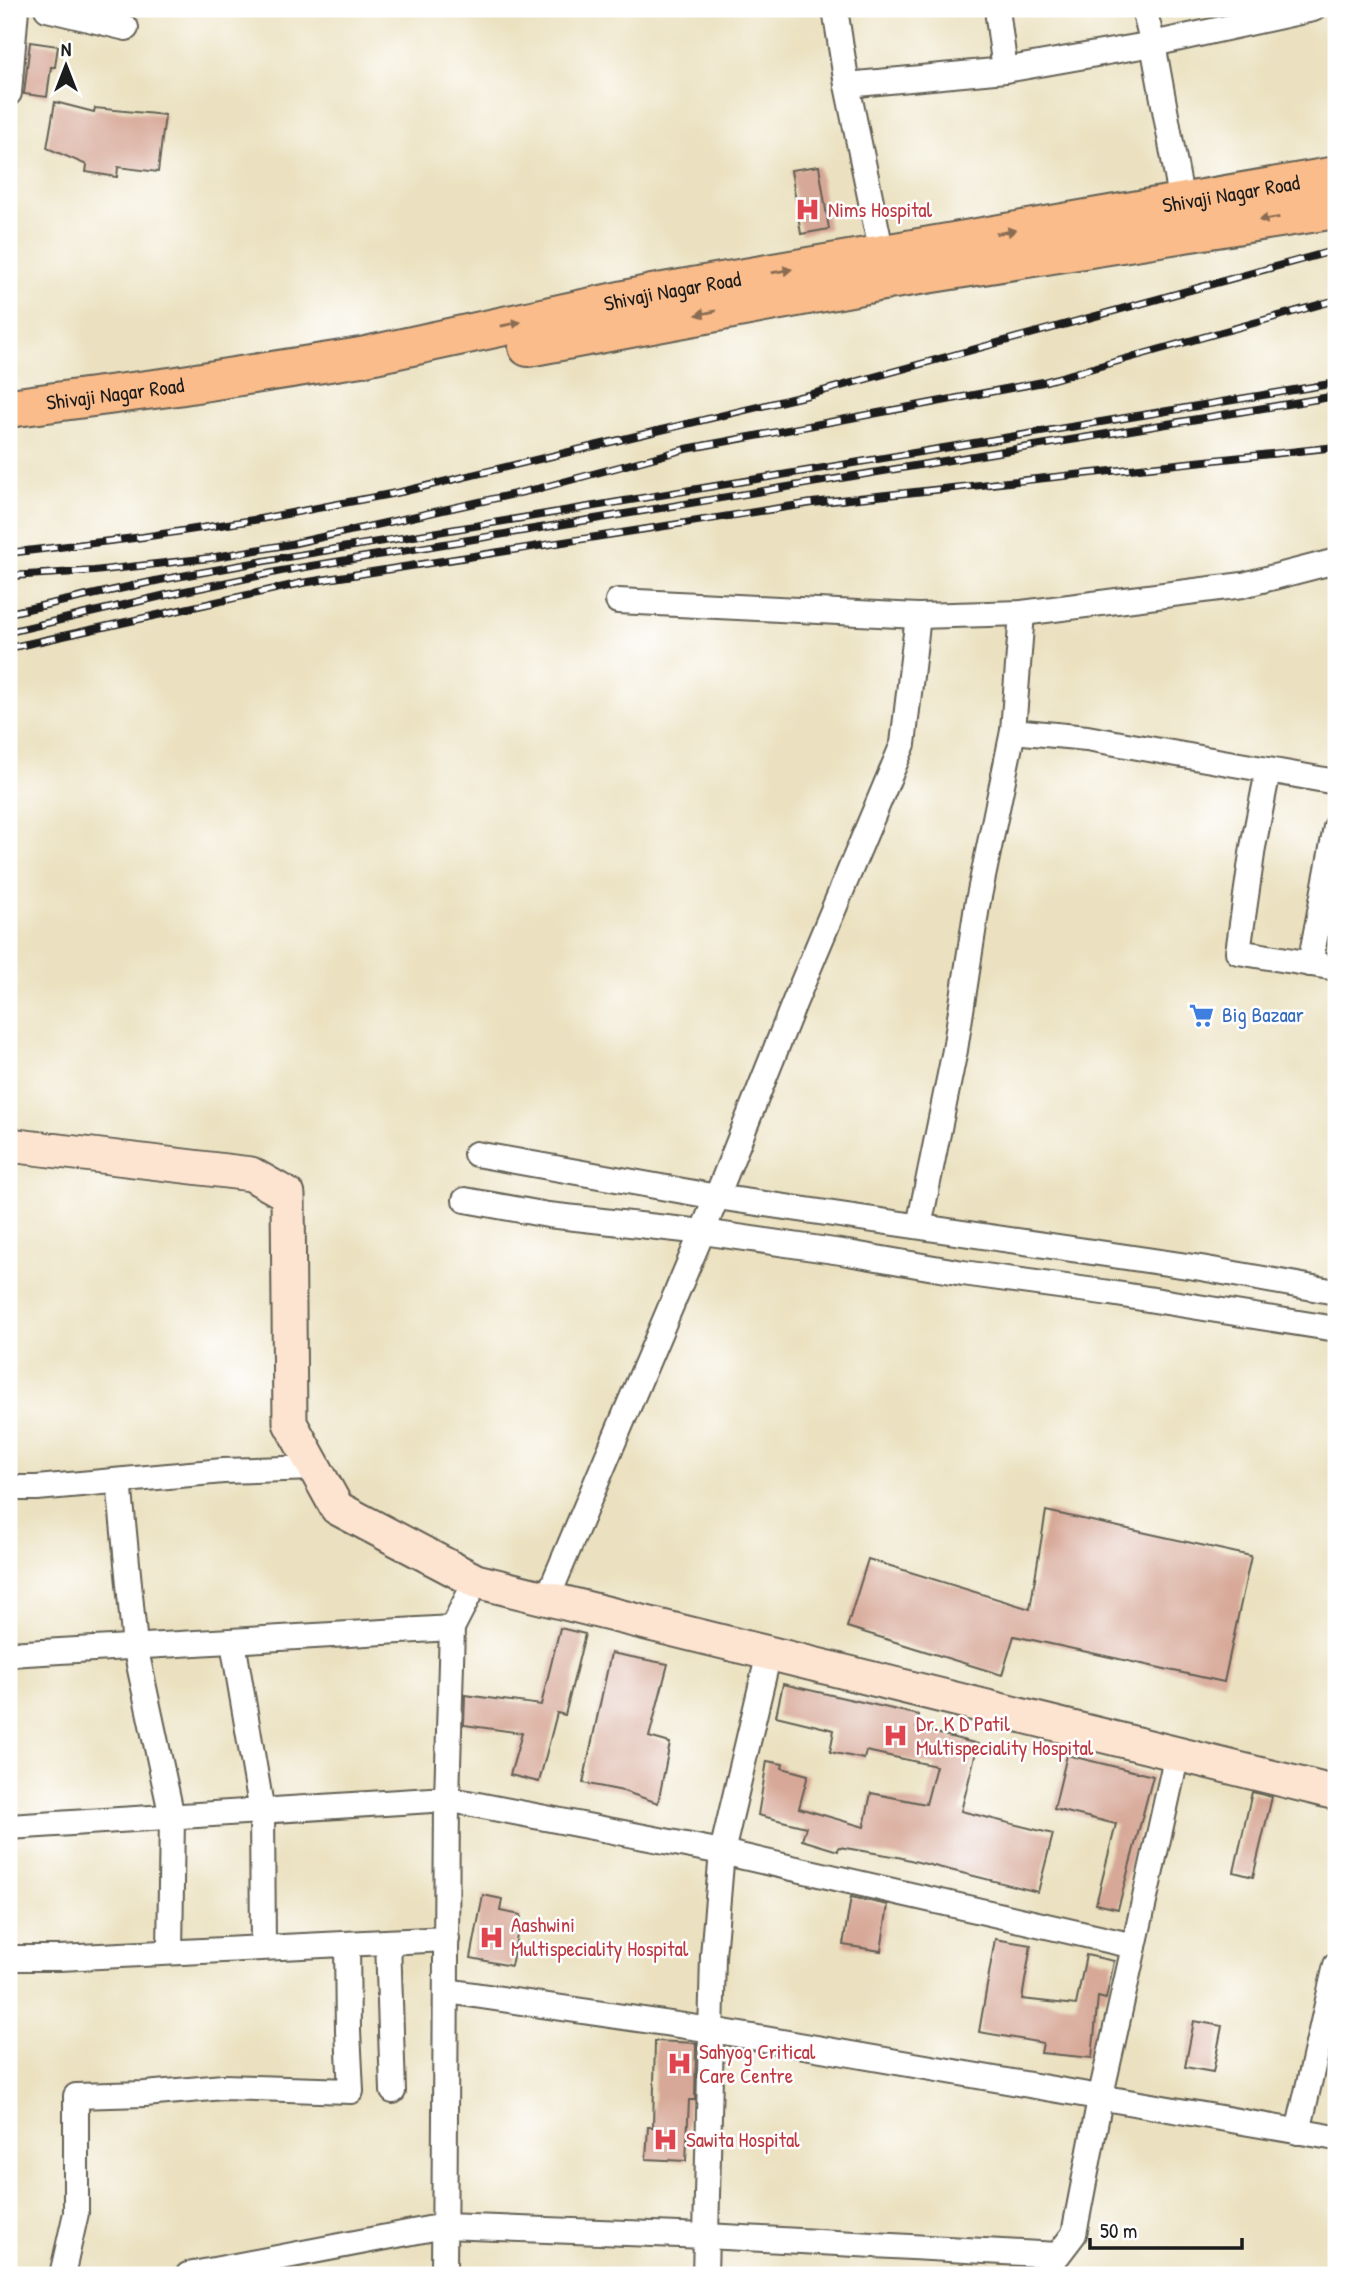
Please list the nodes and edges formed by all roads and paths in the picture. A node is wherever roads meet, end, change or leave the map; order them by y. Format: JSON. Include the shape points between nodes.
{"nodes":[{"id":1,"x":16,"y":9,"type":"edge"},
{"id":2,"x":47,"y":9,"type":"edge"},
{"id":3,"x":835,"y":9,"type":"edge"},
{"id":4,"x":997,"y":9,"type":"edge"},
{"id":5,"x":1143,"y":9,"type":"edge"},
{"id":6,"x":1313,"y":9,"type":"edge"},
{"id":7,"x":1273,"y":13,"type":"edge"},
{"id":8,"x":126,"y":28,"type":"dead end"},
{"id":9,"x":1153,"y":44,"type":"junction"},
{"id":10,"x":1005,"y":70,"type":"junction"},
{"id":11,"x":847,"y":85,"type":"junction"},
{"id":12,"x":9,"y":93,"type":"edge"},
{"id":13,"x":1336,"y":176,"type":"edge"},
{"id":14,"x":1336,"y":209,"type":"edge"},
{"id":15,"x":1184,"y":218,"type":"junction"},
{"id":16,"x":885,"y":267,"type":"junction"},
{"id":17,"x":9,"y":408,"type":"edge"},
{"id":18,"x":9,"y":432,"type":"edge"},
{"id":19,"x":1336,"y":561,"type":"edge"},
{"id":20,"x":618,"y":601,"type":"dead end"},
{"id":21,"x":1022,"y":613,"type":"junction"},
{"id":22,"x":918,"y":616,"type":"junction"},
{"id":23,"x":1013,"y":731,"type":"junction"},
{"id":24,"x":1268,"y":771,"type":"junction"},
{"id":25,"x":1336,"y":782,"type":"edge"},
{"id":26,"x":1336,"y":827,"type":"edge"},
{"id":27,"x":1310,"y":964,"type":"junction"},
{"id":28,"x":1336,"y":968,"type":"edge"},
{"id":29,"x":9,"y":1145,"type":"edge"},
{"id":30,"x":477,"y":1154,"type":"dead end"},
{"id":31,"x":717,"y":1196,"type":"junction"},
{"id":32,"x":465,"y":1200,"type":"dead end"},
{"id":33,"x":919,"y":1226,"type":"junction"},
{"id":34,"x":703,"y":1232,"type":"junction"},
{"id":35,"x":1336,"y":1292,"type":"edge"},
{"id":36,"x":1336,"y":1329,"type":"edge"},
{"id":37,"x":315,"y":1468,"type":"junction"},
{"id":38,"x":119,"y":1481,"type":"junction"},
{"id":39,"x":9,"y":1488,"type":"edge"},
{"id":40,"x":477,"y":1581,"type":"junction"},
{"id":41,"x":547,"y":1599,"type":"junction"},
{"id":42,"x":452,"y":1628,"type":"junction"},
{"id":43,"x":233,"y":1642,"type":"junction"},
{"id":44,"x":135,"y":1646,"type":"junction"},
{"id":45,"x":769,"y":1653,"type":"junction"},
{"id":46,"x":9,"y":1654,"type":"edge"},
{"id":47,"x":1177,"y":1754,"type":"junction"},
{"id":48,"x":1336,"y":1793,"type":"edge"},
{"id":49,"x":447,"y":1799,"type":"junction"},
{"id":50,"x":262,"y":1812,"type":"junction"},
{"id":51,"x":172,"y":1817,"type":"junction"},
{"id":52,"x":9,"y":1827,"type":"edge"},
{"id":53,"x":722,"y":1852,"type":"junction"},
{"id":54,"x":447,"y":1939,"type":"junction"},
{"id":55,"x":388,"y":1942,"type":"junction"},
{"id":56,"x":346,"y":1944,"type":"junction"},
{"id":57,"x":1134,"y":1946,"type":"junction"},
{"id":58,"x":263,"y":1947,"type":"junction"},
{"id":59,"x":170,"y":1951,"type":"junction"},
{"id":60,"x":9,"y":1958,"type":"edge"},
{"id":61,"x":1336,"y":1965,"type":"edge"},
{"id":62,"x":447,"y":1991,"type":"junction"},
{"id":63,"x":712,"y":2030,"type":"junction"},
{"id":64,"x":393,"y":2091,"type":"dead end"},
{"id":65,"x":1100,"y":2099,"type":"junction"},
{"id":66,"x":1298,"y":2132,"type":"junction"},
{"id":67,"x":1336,"y":2138,"type":"edge"},
{"id":68,"x":444,"y":2226,"type":"junction"},
{"id":69,"x":706,"y":2236,"type":"junction"},
{"id":70,"x":1058,"y":2265,"type":"edge"},
{"id":71,"x":62,"y":2275,"type":"edge"},
{"id":72,"x":188,"y":2275,"type":"edge"},
{"id":73,"x":444,"y":2275,"type":"edge"},
{"id":74,"x":705,"y":2275,"type":"edge"}],
"edges":[{"from":1,"to":12,"type":"street"},
{"from":2,"to":8,"type":"street"},
{"from":3,"to":11,"type":"street"},
{"from":4,"to":10,"type":"street"},
{"from":5,"to":9,"type":"street"},
{"from":6,"to":7,"type":"street"},
{"from":7,"to":9,"type":"street"},
{"from":9,"to":10,"type":"street"},
{"from":9,"to":15,"type":"street"},
{"from":10,"to":11,"type":"street"},
{"from":11,"to":16,"type":"street"},
{"from":13,"to":15,"type":"main road","name":"Shivaji Nagar Road"},
{"from":14,"to":15,"type":"main road","name":"Shivaji Nagar Road","one_way":true},
{"from":15,"to":16,"type":"main road","name":"Shivaji Nagar Road"},
{"from":17,"to":16,"type":"main road","name":"Shivaji Nagar Road","one_way":true,"via":[[360,357],[652,294]]},
{"from":16,"to":18,"type":"main road","name":"Shivaji Nagar Road","one_way":true,"via":[[265,396]]},
{"from":19,"to":21,"type":"street","via":[[1243,585]]},
{"from":20,"to":22,"type":"street"},
{"from":21,"to":22,"type":"street"},
{"from":21,"to":23,"type":"street"},
{"from":22,"to":31,"type":"street","via":[[903,744]]},
{"from":23,"to":24,"type":"street","via":[[1087,738]]},
{"from":23,"to":33,"type":"street"},
{"from":24,"to":25,"type":"street"},
{"from":24,"to":27,"type":"street","via":[[1238,951]]},
{"from":26,"to":27,"type":"street"},
{"from":27,"to":28,"type":"street"},
{"from":29,"to":37,"type":"main road","via":[[251,1174],[288,1195],[290,1423]]},
{"from":30,"to":31,"type":"street"},
{"from":31,"to":33,"type":"street"},
{"from":31,"to":34,"type":"street"},
{"from":32,"to":34,"type":"street","via":[[548,1215]]},
{"from":33,"to":35,"type":"street"},
{"from":34,"to":36,"type":"street"},
{"from":34,"to":41,"type":"street"},
{"from":37,"to":38,"type":"street"},
{"from":37,"to":40,"type":"main road","via":[[337,1508]]},
{"from":38,"to":39,"type":"street"},
{"from":38,"to":44,"type":"street"},
{"from":40,"to":41,"type":"main road"},
{"from":40,"to":42,"type":"street"},
{"from":41,"to":45,"type":"main road"},
{"from":42,"to":43,"type":"street"},
{"from":42,"to":49,"type":"street"},
{"from":43,"to":44,"type":"street"},
{"from":43,"to":50,"type":"street"},
{"from":44,"to":46,"type":"street"},
{"from":44,"to":51,"type":"street"},
{"from":45,"to":47,"type":"main road"},
{"from":45,"to":53,"type":"street"},
{"from":47,"to":48,"type":"main road"},
{"from":47,"to":57,"type":"street"},
{"from":49,"to":50,"type":"street"},
{"from":49,"to":53,"type":"street"},
{"from":49,"to":54,"type":"street"},
{"from":50,"to":51,"type":"street"},
{"from":50,"to":58,"type":"street"},
{"from":51,"to":52,"type":"street"},
{"from":51,"to":59,"type":"street"},
{"from":53,"to":57,"type":"street"},
{"from":53,"to":63,"type":"street"},
{"from":54,"to":55,"type":"street"},
{"from":54,"to":62,"type":"street"},
{"from":55,"to":56,"type":"street"},
{"from":55,"to":64,"type":"street"},
{"from":56,"to":58,"type":"street"},
{"from":56,"to":71,"type":"street","via":[[351,2091],[223,2087],[76,2096],[76,2213]]},
{"from":57,"to":65,"type":"street"},
{"from":58,"to":59,"type":"street"},
{"from":59,"to":60,"type":"street"},
{"from":61,"to":66,"type":"street"},
{"from":62,"to":63,"type":"street"},
{"from":62,"to":68,"type":"street"},
{"from":63,"to":65,"type":"street"},
{"from":63,"to":69,"type":"street"},
{"from":65,"to":66,"type":"street"},
{"from":65,"to":70,"type":"street","via":[[1074,2234]]},
{"from":66,"to":67,"type":"street"},
{"from":68,"to":69,"type":"street"},
{"from":68,"to":72,"type":"street"},
{"from":68,"to":73,"type":"street"},
{"from":69,"to":70,"type":"street"},
{"from":69,"to":74,"type":"street"}]}
